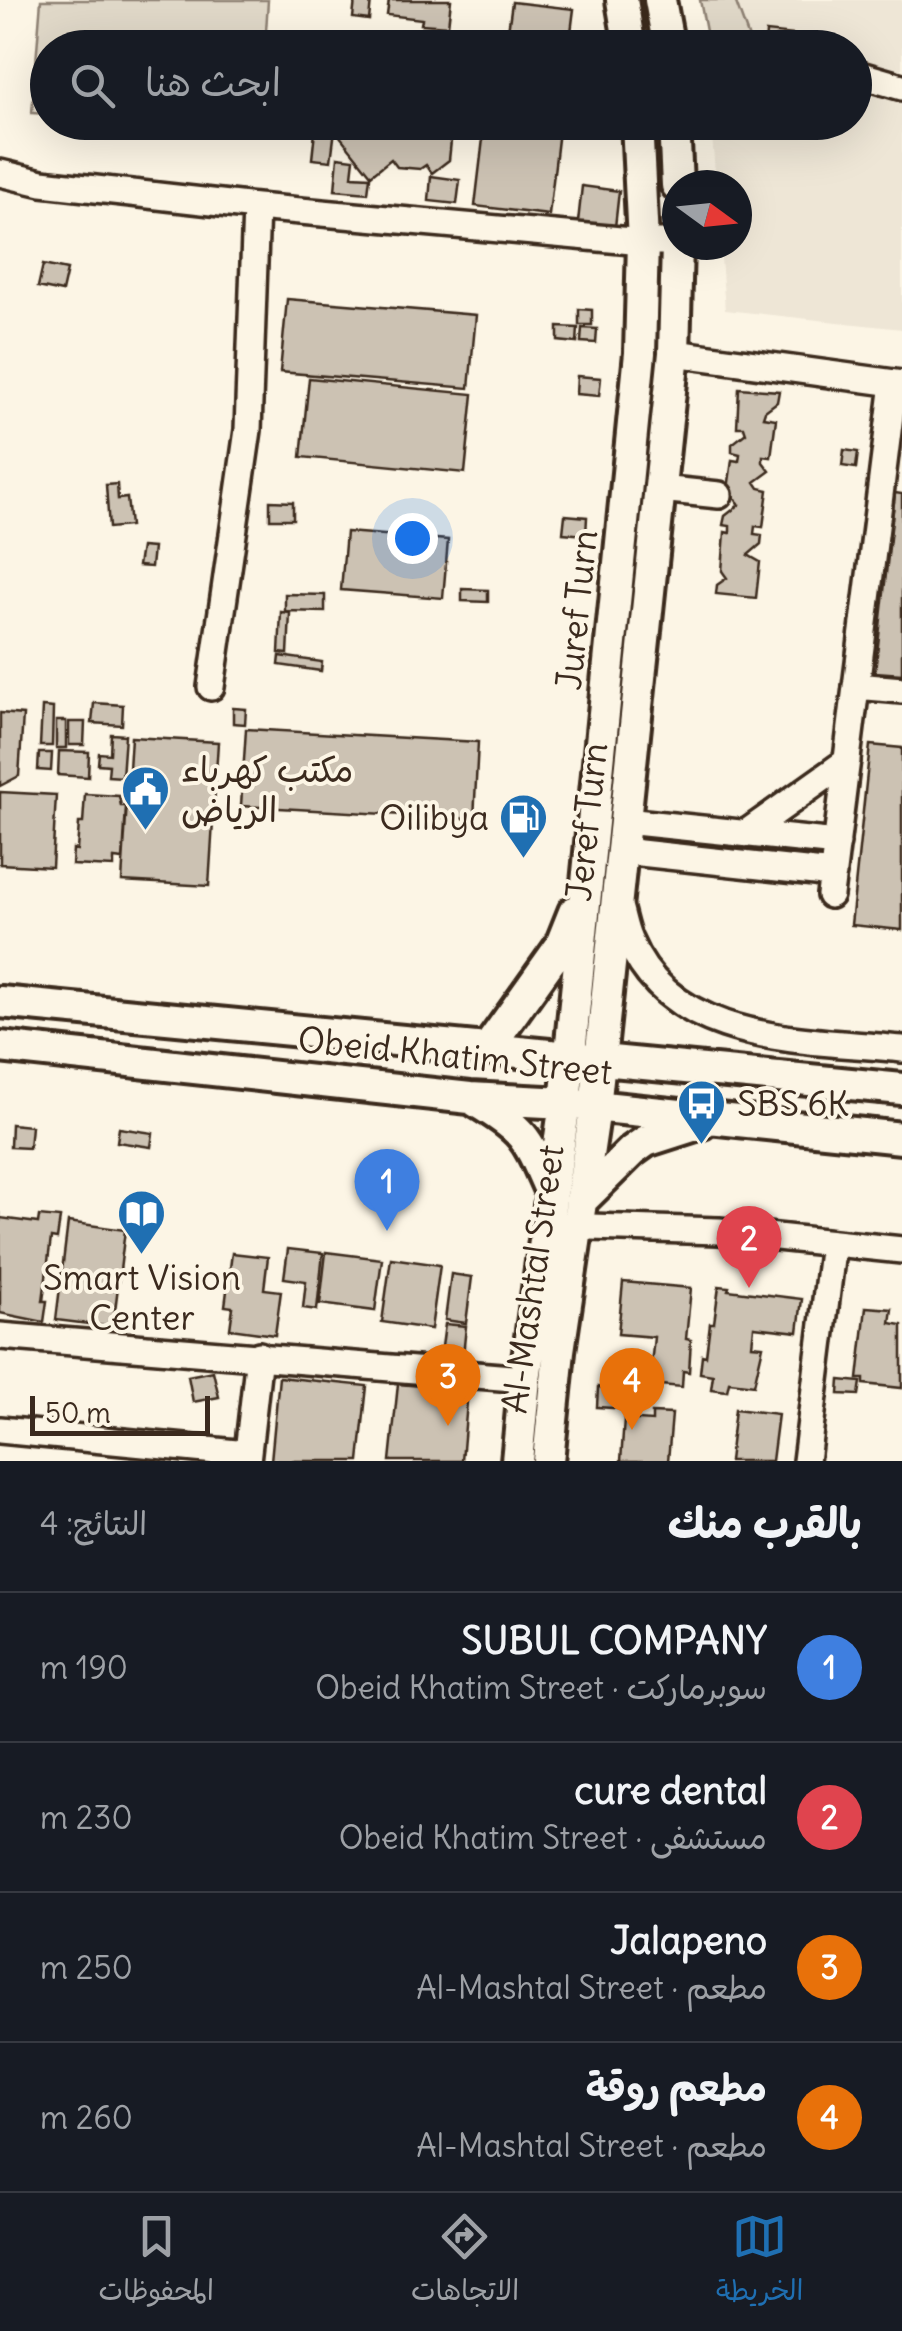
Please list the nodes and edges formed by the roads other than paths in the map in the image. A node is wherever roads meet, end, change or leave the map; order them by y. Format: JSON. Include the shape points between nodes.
{"nodes":[{"id":1,"x":622,"y":0,"type":"edge"},
{"id":2,"x":660,"y":0,"type":"edge"},
{"id":3,"x":627,"y":30,"type":"edge"},
{"id":4,"x":666,"y":30,"type":"edge"},
{"id":5,"x":872,"y":79,"type":"edge"},
{"id":6,"x":902,"y":87,"type":"edge"},
{"id":7,"x":638,"y":140,"type":"edge"},
{"id":8,"x":675,"y":140,"type":"edge"},
{"id":9,"x":676,"y":170,"type":"edge"},
{"id":10,"x":0,"y":173,"type":"edge"},
{"id":11,"x":256,"y":207,"type":"junction"},
{"id":12,"x":643,"y":242,"type":"junction"},
{"id":13,"x":662,"y":243,"type":"edge"},
{"id":14,"x":677,"y":260,"type":"edge"},
{"id":15,"x":640,"y":353,"type":"junction"},
{"id":16,"x":674,"y":353,"type":"junction"},
{"id":17,"x":898,"y":384,"type":"edge"},
{"id":18,"x":893,"y":469,"type":"edge"},
{"id":19,"x":660,"y":489,"type":"junction"},
{"id":20,"x":718,"y":495,"type":"dead end"},
{"id":21,"x":856,"y":686,"type":"junction"},
{"id":22,"x":212,"y":687,"type":"dead end"},
{"id":23,"x":902,"y":690,"type":"edge"},
{"id":24,"x":847,"y":761,"type":"junction"},
{"id":25,"x":625,"y":820,"type":"junction"},
{"id":26,"x":746,"y":834,"type":"junction"},
{"id":27,"x":837,"y":844,"type":"junction"},
{"id":28,"x":622,"y":851,"type":"junction"},
{"id":29,"x":588,"y":872,"type":"junction"},
{"id":30,"x":617,"y":899,"type":"junction"},
{"id":31,"x":0,"y":1002,"type":"edge"},
{"id":32,"x":0,"y":1047,"type":"edge"},
{"id":33,"x":488,"y":1048,"type":"junction"},
{"id":34,"x":902,"y":1049,"type":"edge"},
{"id":35,"x":585,"y":1057,"type":"junction"},
{"id":36,"x":902,"y":1090,"type":"edge"},
{"id":37,"x":470,"y":1098,"type":"junction"},
{"id":38,"x":580,"y":1106,"type":"junction"},
{"id":39,"x":711,"y":1119,"type":"junction"},
{"id":40,"x":902,"y":1138,"type":"edge"},
{"id":41,"x":551,"y":1192,"type":"junction"},
{"id":42,"x":568,"y":1218,"type":"junction"},
{"id":43,"x":833,"y":1242,"type":"junction"},
{"id":44,"x":902,"y":1250,"type":"edge"},
{"id":45,"x":0,"y":1336,"type":"edge"},
{"id":46,"x":258,"y":1356,"type":"junction"},
{"id":47,"x":524,"y":1379,"type":"junction"},
{"id":48,"x":0,"y":1430,"type":"edge"},
{"id":49,"x":247,"y":1458,"type":"edge"},
{"id":50,"x":517,"y":1461,"type":"edge"},
{"id":51,"x":548,"y":1461,"type":"edge"},
{"id":52,"x":806,"y":1461,"type":"edge"}],
"edges":[{"from":1,"to":3,"type":"main road"},
{"from":2,"to":4,"type":"main road"},
{"from":5,"to":6,"type":"street"},
{"from":7,"to":12,"type":"main road","name":"Juref Turn"},
{"from":8,"to":9,"type":"main road"},
{"from":10,"to":11,"type":"street"},
{"from":11,"to":12,"type":"street"},
{"from":11,"to":22,"type":"street","via":[[248,430]]},
{"from":12,"to":13,"type":"street"},
{"from":12,"to":15,"type":"main road","name":"Juref Turn"},
{"from":14,"to":16,"type":"main road","name":"Jeref Turn"},
{"from":15,"to":16,"type":"main road"},
{"from":15,"to":29,"type":"main road","name":"Juref Turn"},
{"from":16,"to":17,"type":"street"},
{"from":16,"to":19,"type":"main road","name":"Jeref Turn"},
{"from":17,"to":18,"type":"street"},
{"from":18,"to":21,"type":"street"},
{"from":19,"to":20,"type":"street"},
{"from":19,"to":25,"type":"main road","name":"Jeref Turn"},
{"from":21,"to":23,"type":"street"},
{"from":21,"to":24,"type":"street"},
{"from":24,"to":26,"type":"street"},
{"from":24,"to":27,"type":"street"},
{"from":25,"to":26,"type":"street"},
{"from":25,"to":28,"type":"main road","name":"Jeref Turn"},
{"from":26,"to":27,"type":"street"},
{"from":27,"to":28,"type":"street","via":[[832,885]]},
{"from":28,"to":30,"type":"main road","name":"Jeref Turn"},
{"from":29,"to":33,"type":"main road","via":[[560,947]]},
{"from":29,"to":35,"type":"main road","name":"Juref Turn"},
{"from":30,"to":34,"type":"street","via":[[642,962],[689,1010],[757,1034]]},
{"from":30,"to":35,"type":"main road","name":"Jeref Turn"},
{"from":31,"to":33,"type":"main road","name":"Obeid Khatim Street"},
{"from":32,"to":37,"type":"main road","name":"Obeid Khatim Street"},
{"from":33,"to":35,"type":"main road","name":"Obeid Khatim Street"},
{"from":35,"to":36,"type":"main road","name":"Obeid Khatim Street"},
{"from":35,"to":38,"type":"main road","name":"Jeref Turn"},
{"from":37,"to":38,"type":"main road","name":"Obeid Khatim Street"},
{"from":37,"to":41,"type":"main road","via":[[514,1124]]},
{"from":38,"to":39,"type":"main road","name":"Obeid Khatim Street"},
{"from":38,"to":41,"type":"main road","name":"Al-Mashtal Street"},
{"from":38,"to":42,"type":"main road","name":"Al-Mashtal Street"},
{"from":39,"to":40,"type":"main road","name":"Obeid Khatim Street"},
{"from":39,"to":42,"type":"main road","via":[[646,1142],[608,1171]]},
{"from":41,"to":42,"type":"main road","name":"Al-Mashtal Street"},
{"from":42,"to":43,"type":"street"},
{"from":42,"to":47,"type":"main road","name":"Al-Mashtal Street"},
{"from":42,"to":51,"type":"main road","name":"Al-Mashtal Street"},
{"from":43,"to":44,"type":"street"},
{"from":43,"to":52,"type":"street"},
{"from":45,"to":46,"type":"street"},
{"from":46,"to":47,"type":"street"},
{"from":46,"to":49,"type":"street"},
{"from":47,"to":50,"type":"main road","name":"Al-Mashtal Street"},
{"from":48,"to":49,"type":"street"}]}
